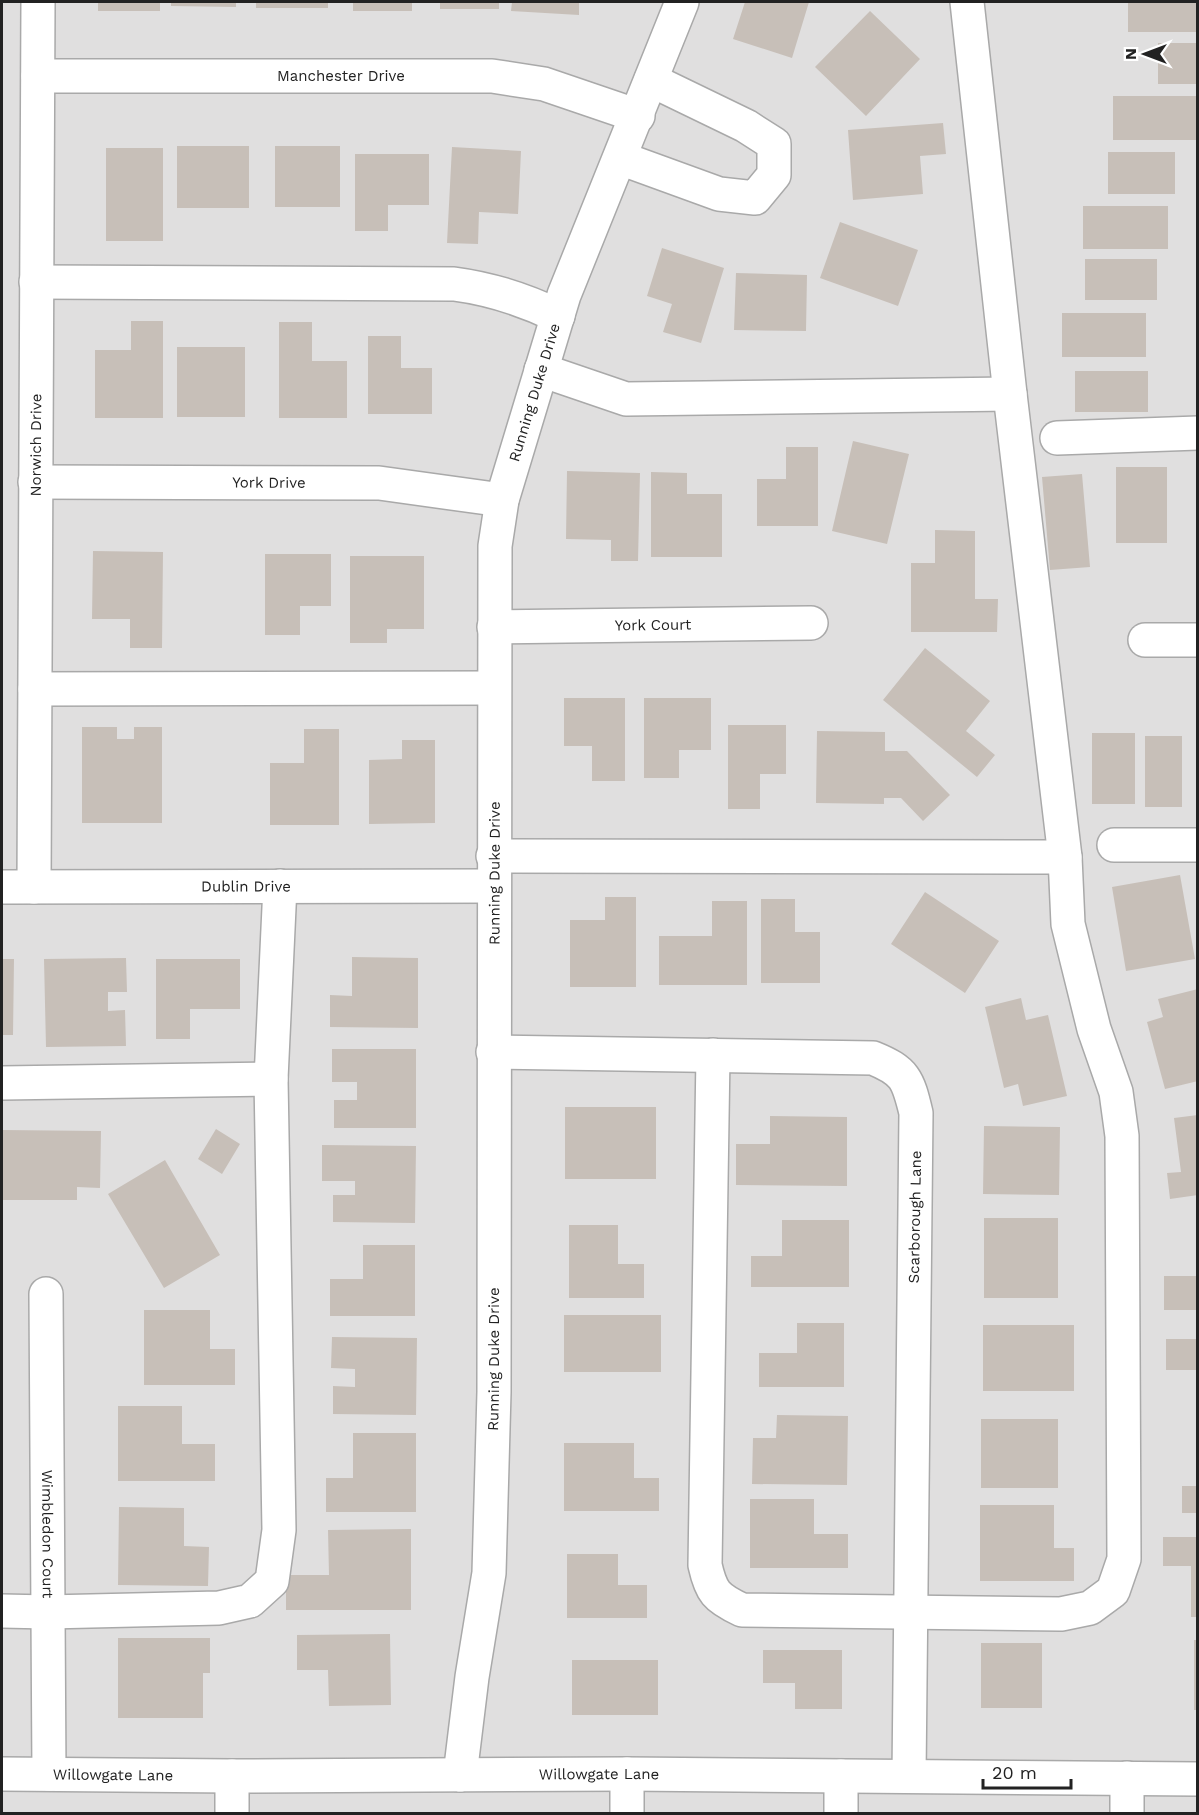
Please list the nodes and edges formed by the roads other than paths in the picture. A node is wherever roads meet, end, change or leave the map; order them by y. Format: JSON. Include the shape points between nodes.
{"nodes":[{"id":1,"x":38,"y":2,"type":"edge"},
{"id":2,"x":682,"y":2,"type":"edge"},
{"id":3,"x":967,"y":2,"type":"edge"},
{"id":4,"x":38,"y":76,"type":"junction"},
{"id":5,"x":651,"y":80,"type":"junction"},
{"id":6,"x":638,"y":116,"type":"junction"},
{"id":7,"x":620,"y":158,"type":"junction"},
{"id":8,"x":36,"y":282,"type":"junction"},
{"id":9,"x":558,"y":316,"type":"junction"},
{"id":10,"x":541,"y":370,"type":"junction"},
{"id":11,"x":1010,"y":394,"type":"junction"},
{"id":12,"x":1197,"y":433,"type":"edge"},
{"id":13,"x":1057,"y":438,"type":"dead end"},
{"id":14,"x":35,"y":482,"type":"junction"},
{"id":15,"x":502,"y":500,"type":"junction"},
{"id":16,"x":811,"y":623,"type":"dead end"},
{"id":17,"x":494,"y":627,"type":"junction"},
{"id":18,"x":1145,"y":640,"type":"dead end"},
{"id":19,"x":1197,"y":640,"type":"edge"},
{"id":20,"x":494,"y":688,"type":"junction"},
{"id":21,"x":34,"y":689,"type":"junction"},
{"id":22,"x":1114,"y":845,"type":"dead end"},
{"id":23,"x":1197,"y":845,"type":"edge"},
{"id":24,"x":1065,"y":857,"type":"junction"},
{"id":25,"x":493,"y":871,"type":"junction"},
{"id":26,"x":280,"y":886,"type":"junction"},
{"id":27,"x":2,"y":887,"type":"edge"},
{"id":28,"x":34,"y":887,"type":"junction"},
{"id":29,"x":493,"y":1052,"type":"junction"},
{"id":30,"x":713,"y":1055,"type":"junction"},
{"id":31,"x":271,"y":1079,"type":"junction"},
{"id":32,"x":2,"y":1083,"type":"edge"},
{"id":33,"x":46,"y":1294,"type":"dead end"},
{"id":34,"x":911,"y":1610,"type":"junction"},
{"id":35,"x":2,"y":1611,"type":"edge"},
{"id":36,"x":48,"y":1612,"type":"junction"},
{"id":37,"x":2,"y":1774,"type":"edge"},
{"id":38,"x":49,"y":1774,"type":"junction"},
{"id":39,"x":627,"y":1774,"type":"junction"},
{"id":40,"x":460,"y":1775,"type":"junction"},
{"id":41,"x":232,"y":1776,"type":"junction"},
{"id":42,"x":842,"y":1776,"type":"junction"},
{"id":43,"x":909,"y":1776,"type":"junction"},
{"id":44,"x":1127,"y":1778,"type":"junction"},
{"id":45,"x":1197,"y":1779,"type":"edge"},
{"id":46,"x":232,"y":1814,"type":"edge"},
{"id":47,"x":627,"y":1814,"type":"edge"},
{"id":48,"x":841,"y":1814,"type":"edge"},
{"id":49,"x":1127,"y":1814,"type":"edge"}],
"edges":[{"from":1,"to":4,"type":"street","name":"Norwich Drive"},
{"from":2,"to":5,"type":"street","name":"Running Duke Drive"},
{"from":3,"to":11,"type":"street"},
{"from":4,"to":6,"type":"street","name":"Manchester Drive","via":[[492,76],[544,84]]},
{"from":4,"to":8,"type":"street","name":"Norwich Drive"},
{"from":5,"to":6,"type":"street","name":"Running Duke Drive"},
{"from":5,"to":7,"type":"street","via":[[746,126],[774,144],[774,175],[755,198],[719,194]]},
{"from":6,"to":7,"type":"street","name":"Running Duke Drive"},
{"from":7,"to":9,"type":"street","name":"Running Duke Drive"},
{"from":8,"to":9,"type":"street","via":[[454,284],[490,289]]},
{"from":8,"to":14,"type":"street","name":"Norwich Drive"},
{"from":9,"to":10,"type":"street","name":"Running Duke Drive"},
{"from":10,"to":11,"type":"street","via":[[626,399]]},
{"from":10,"to":15,"type":"street","name":"Running Duke Drive"},
{"from":11,"to":24,"type":"street"},
{"from":12,"to":13,"type":"street"},
{"from":14,"to":15,"type":"street","name":"York Drive","via":[[379,483]]},
{"from":14,"to":21,"type":"street","name":"Norwich Drive"},
{"from":15,"to":17,"type":"street","name":"Running Duke Drive","via":[[495,546]]},
{"from":16,"to":17,"type":"street","name":"York Court"},
{"from":17,"to":20,"type":"street","name":"Running Duke Drive"},
{"from":18,"to":19,"type":"street"},
{"from":20,"to":21,"type":"street"},
{"from":20,"to":25,"type":"street","name":"Running Duke Drive"},
{"from":21,"to":28,"type":"street","name":"Norwich Drive"},
{"from":22,"to":23,"type":"street"},
{"from":24,"to":25,"type":"street","name":"Dublin Drive"},
{"from":24,"to":34,"type":"street","via":[[1068,924],[1094,1029],[1116,1092],[1122,1136],[1124,1559],[1113,1591],[1090,1608],[1060,1614]]},
{"from":25,"to":26,"type":"street","name":"Dublin Drive"},
{"from":25,"to":29,"type":"street","name":"Running Duke Drive"},
{"from":26,"to":28,"type":"street","name":"Dublin Drive"},
{"from":26,"to":31,"type":"street"},
{"from":27,"to":28,"type":"street","name":"Dublin Drive"},
{"from":29,"to":30,"type":"street","name":"Scarborough Lane"},
{"from":29,"to":40,"type":"street","name":"Running Duke Drive","via":[[494,1392],[489,1573]]},
{"from":30,"to":34,"type":"street","name":"Scarborough Lane","via":[[873,1058],[896,1067],[910,1087],[916,1113]]},
{"from":30,"to":34,"type":"street","via":[[705,1565],[710,1587],[723,1601],[741,1610]]},
{"from":31,"to":32,"type":"street"},
{"from":31,"to":36,"type":"street","via":[[279,1530],[272,1581],[250,1601],[219,1608]]},
{"from":33,"to":36,"type":"street","name":"Wimbledon Court"},
{"from":34,"to":43,"type":"street","name":"Scarborough Lane"},
{"from":35,"to":36,"type":"street"},
{"from":36,"to":38,"type":"street","name":"Wimbledon Court"},
{"from":37,"to":38,"type":"street","name":"Willowgate Lane"},
{"from":38,"to":41,"type":"street","name":"Willowgate Lane"},
{"from":39,"to":40,"type":"street","name":"Willowgate Lane"},
{"from":39,"to":42,"type":"street","name":"Willowgate Lane"},
{"from":39,"to":47,"type":"street"},
{"from":40,"to":41,"type":"street","name":"Willowgate Lane"},
{"from":41,"to":46,"type":"street"},
{"from":42,"to":43,"type":"street","name":"Willowgate Lane"},
{"from":42,"to":48,"type":"street"},
{"from":43,"to":44,"type":"street","name":"Willowgate Lane"},
{"from":44,"to":45,"type":"street","name":"Willowgate Lane"},
{"from":44,"to":49,"type":"street"}]}
